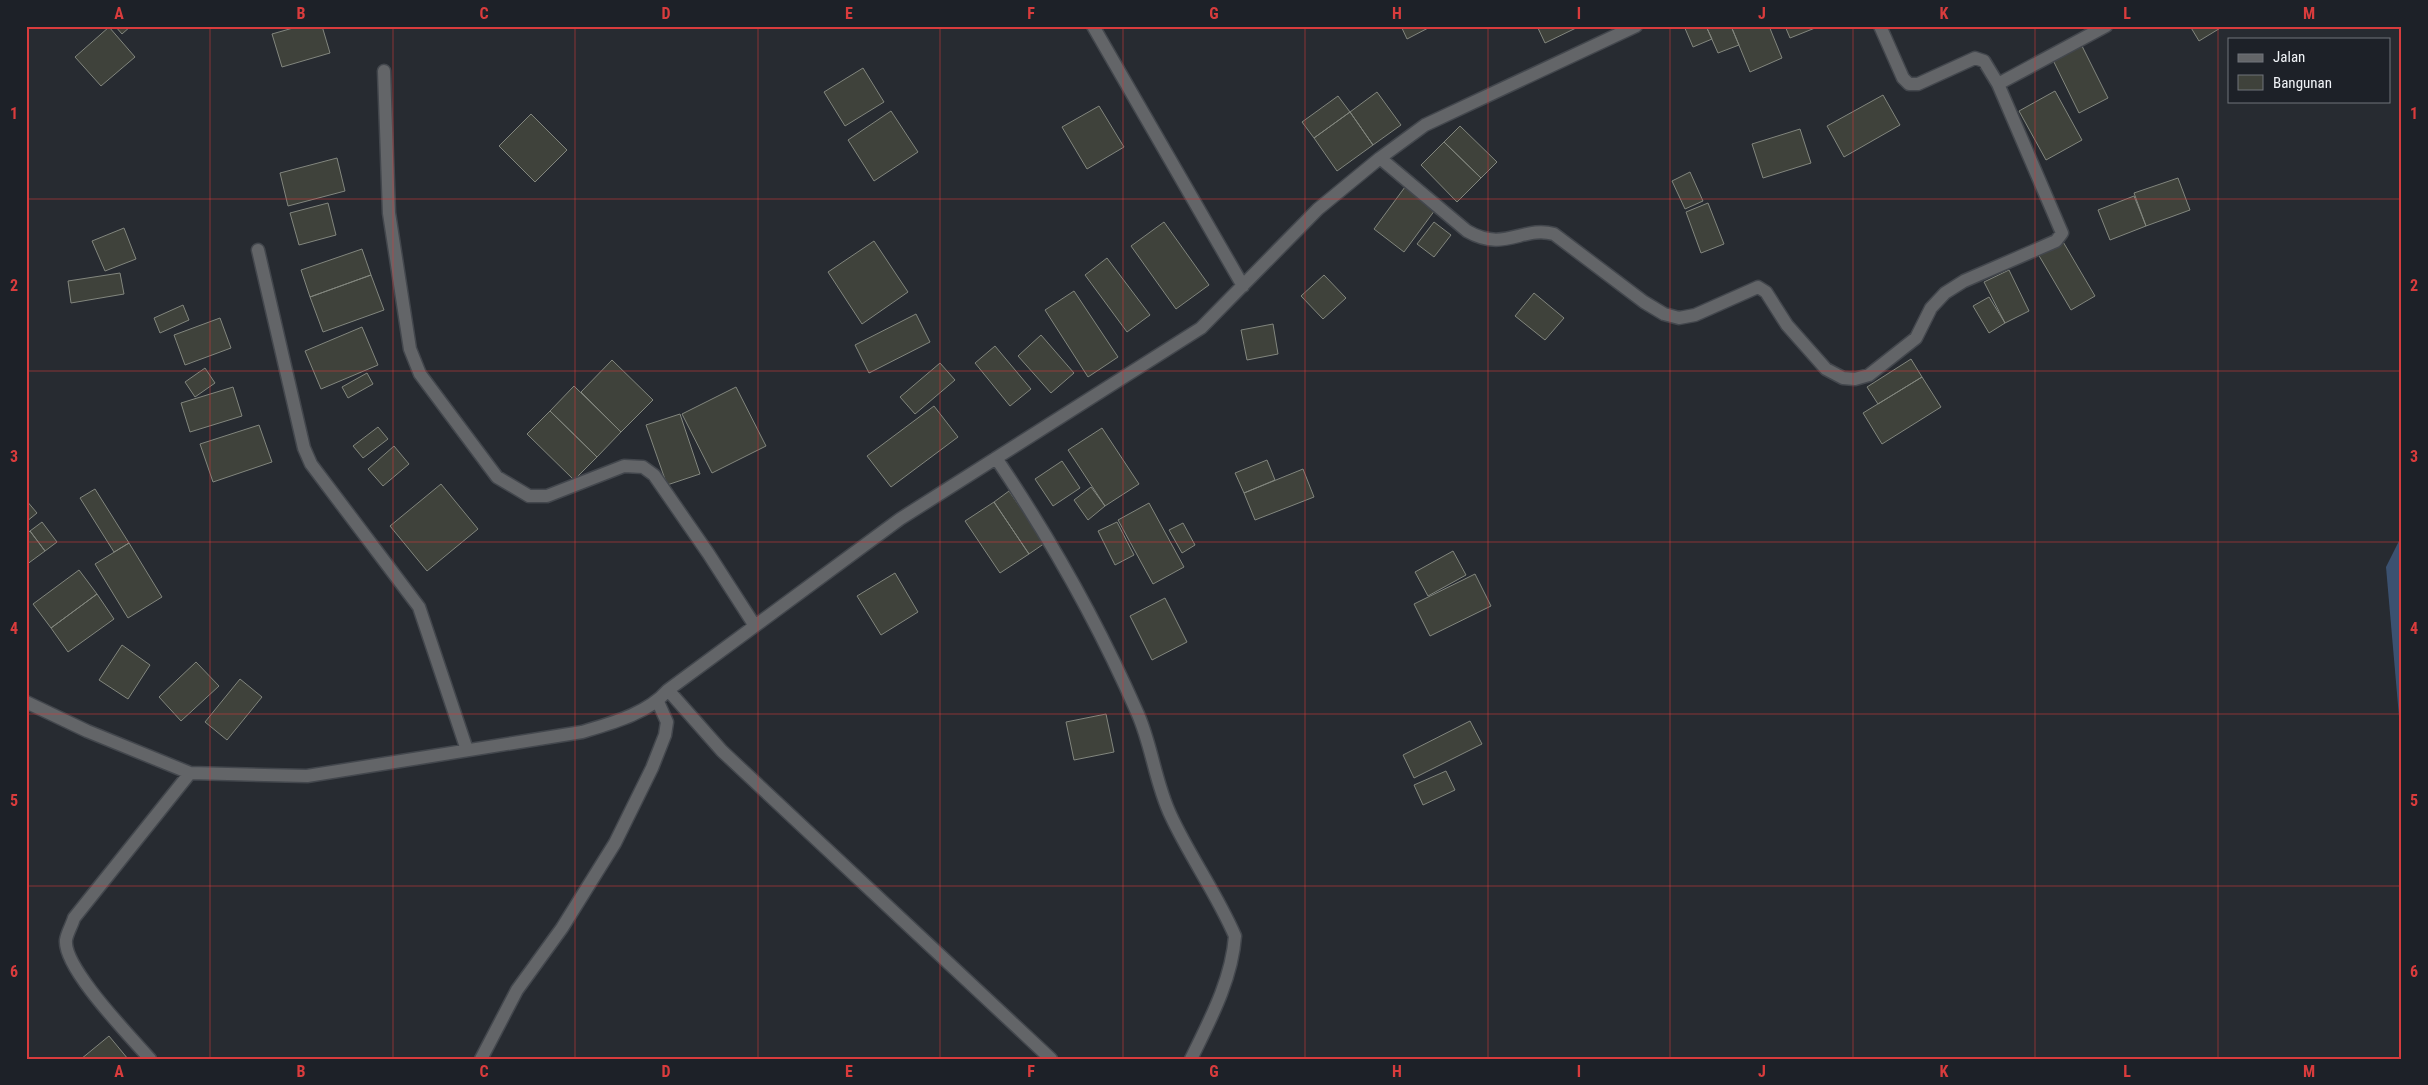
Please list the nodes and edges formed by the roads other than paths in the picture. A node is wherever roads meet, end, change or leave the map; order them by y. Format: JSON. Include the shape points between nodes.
{"nodes":[{"id":1,"x":1093,"y":26,"type":"edge"},
{"id":2,"x":1636,"y":26,"type":"edge"},
{"id":3,"x":1880,"y":26,"type":"edge"},
{"id":4,"x":2106,"y":26,"type":"edge"},
{"id":5,"x":384,"y":71,"type":"dead end"},
{"id":6,"x":1998,"y":84,"type":"junction"},
{"id":7,"x":1380,"y":158,"type":"junction"},
{"id":8,"x":258,"y":250,"type":"dead end"},
{"id":9,"x":1242,"y":286,"type":"junction"},
{"id":10,"x":996,"y":458,"type":"junction"},
{"id":11,"x":755,"y":626,"type":"junction"},
{"id":12,"x":668,"y":690,"type":"junction"},
{"id":13,"x":26,"y":702,"type":"edge"},
{"id":14,"x":658,"y":702,"type":"junction"},
{"id":15,"x":468,"y":750,"type":"junction"},
{"id":16,"x":190,"y":773,"type":"junction"},
{"id":17,"x":150,"y":1059,"type":"edge"},
{"id":18,"x":481,"y":1059,"type":"edge"},
{"id":19,"x":1051,"y":1059,"type":"edge"},
{"id":20,"x":1192,"y":1059,"type":"edge"}],
"edges":[{"from":1,"to":9,"type":"street"},
{"from":2,"to":7,"type":"street","via":[[1425,125]]},
{"from":3,"to":6,"type":"street","via":[[1903,78],[1909,84],[1918,84],[1978,58],[1984,61]]},
{"from":4,"to":6,"type":"street"},
{"from":5,"to":11,"type":"street","via":[[389,213],[410,350],[420,374],[497,477],[528,496],[547,496],[624,466],[643,467],[654,475]]},
{"from":6,"to":7,"type":"street","via":[[2062,229],[2061,237],[1945,294],[1931,308],[1916,338],[1869,375],[1855,378],[1843,378],[1826,369],[1787,325],[1766,292],[1758,287],[1695,315],[1679,318],[1664,314],[1554,234],[1541,230],[1512,239],[1478,238]]},
{"from":7,"to":9,"type":"street","via":[[1318,209]]},
{"from":8,"to":15,"type":"street","via":[[304,448],[311,464],[419,607]]},
{"from":9,"to":10,"type":"street","via":[[1201,328]]},
{"from":10,"to":11,"type":"street","via":[[900,520]]},
{"from":10,"to":20,"type":"street","via":[[1038,521],[1082,600],[1137,712],[1170,815],[1235,936],[1234,953],[1218,1004]]},
{"from":11,"to":12,"type":"street"},
{"from":12,"to":14,"type":"street"},
{"from":12,"to":19,"type":"street","via":[[722,751]]},
{"from":13,"to":16,"type":"street","via":[[87,732]]},
{"from":14,"to":15,"type":"street","via":[[616,722],[582,732]]},
{"from":14,"to":18,"type":"street","via":[[667,722],[665,735],[615,843],[562,928],[517,990]]},
{"from":15,"to":16,"type":"street","via":[[306,776]]},
{"from":16,"to":17,"type":"street","via":[[74,918],[66,941],[71,960],[92,992]]}]}
